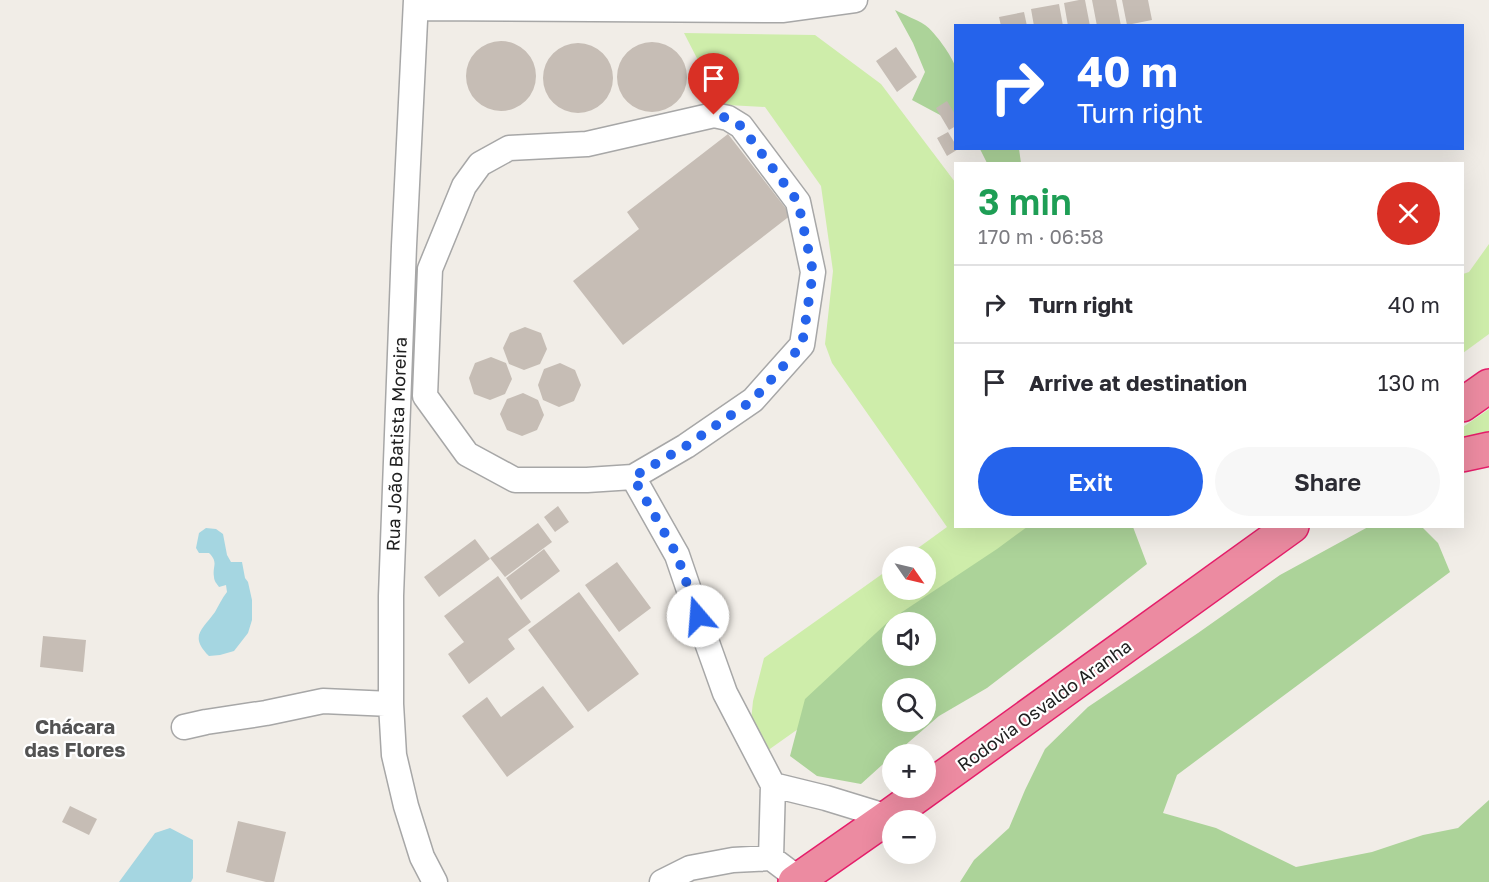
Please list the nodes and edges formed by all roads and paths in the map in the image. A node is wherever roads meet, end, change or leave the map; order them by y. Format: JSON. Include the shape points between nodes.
{"nodes":[{"id":1,"x":855,"y":0,"type":"edge"},
{"id":2,"x":416,"y":4,"type":"edge"},
{"id":3,"x":1489,"y":386,"type":"edge"},
{"id":4,"x":1464,"y":404,"type":"edge"},
{"id":5,"x":1489,"y":449,"type":"edge"},
{"id":6,"x":1464,"y":455,"type":"edge"},
{"id":7,"x":633,"y":477,"type":"junction"},
{"id":8,"x":1290,"y":528,"type":"edge"},
{"id":9,"x":390,"y":704,"type":"junction"},
{"id":10,"x":184,"y":727,"type":"dead end"},
{"id":11,"x":773,"y":785,"type":"junction"},
{"id":12,"x":898,"y":810,"type":"edge"},
{"id":13,"x":882,"y":815,"type":"edge"},
{"id":14,"x":882,"y":821,"type":"edge"},
{"id":15,"x":771,"y":858,"type":"junction"},
{"id":16,"x":797,"y":881,"type":"edge"},
{"id":17,"x":435,"y":882,"type":"edge"},
{"id":18,"x":662,"y":882,"type":"edge"}],
"edges":[{"from":1,"to":2,"type":"street","via":[[782,10]]},
{"from":2,"to":9,"type":"street","name":"Rua João Batista Moreira","via":[[391,596]]},
{"from":3,"to":4,"type":"highway"},
{"from":5,"to":6,"type":"highway"},
{"from":7,"to":7,"type":"street","via":[[515,480],[467,454],[425,396],[430,269],[464,186],[480,164],[508,148],[587,144],[714,115],[728,118],[741,126],[798,202],[813,272],[802,345],[753,400]]},
{"from":7,"to":11,"type":"street","via":[[677,555],[725,693]]},
{"from":8,"to":12,"type":"highway","name":"Rodovia Osvaldo Aranha"},
{"from":9,"to":10,"type":"street","via":[[323,701]]},
{"from":9,"to":17,"type":"street","name":"Rua João Batista Moreira","via":[[394,755],[406,807],[422,857]]},
{"from":11,"to":13,"type":"street"},
{"from":11,"to":15,"type":"street"},
{"from":14,"to":16,"type":"highway","name":"Rodovia Osvaldo Aranha"},
{"from":15,"to":16,"type":"street"},
{"from":15,"to":18,"type":"street","via":[[690,868]]}]}
